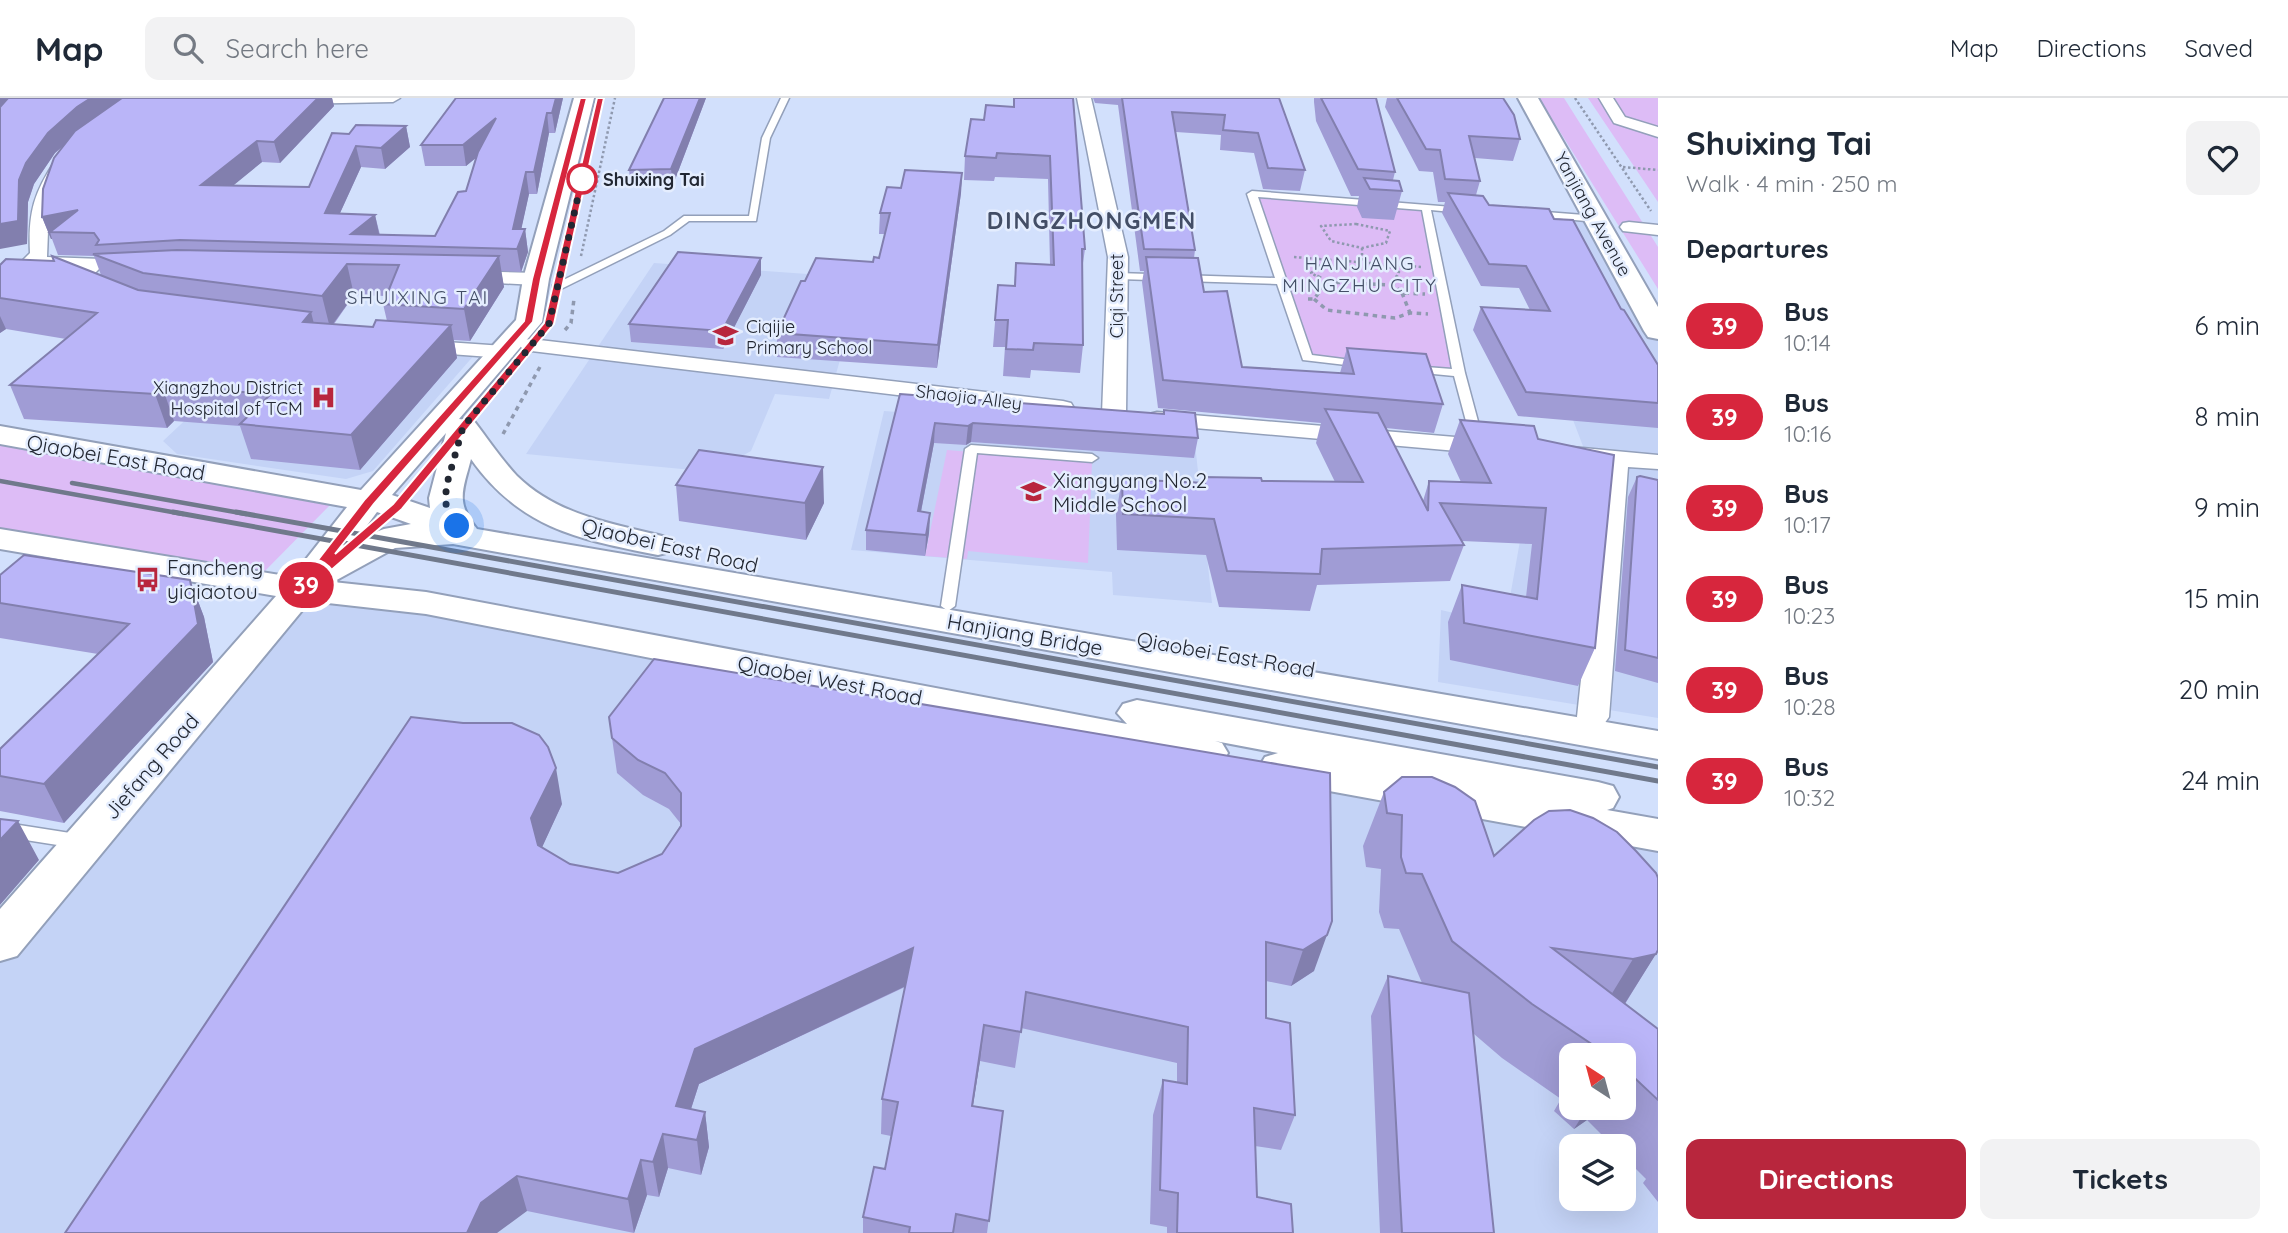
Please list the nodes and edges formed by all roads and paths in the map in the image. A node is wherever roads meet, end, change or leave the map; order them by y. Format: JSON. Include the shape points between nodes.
{"nodes":[{"id":1,"x":393,"y":98,"type":"edge"},
{"id":2,"x":583,"y":98,"type":"edge"},
{"id":3,"x":601,"y":98,"type":"edge"},
{"id":4,"x":785,"y":98,"type":"edge"},
{"id":5,"x":1084,"y":98,"type":"edge"},
{"id":6,"x":1528,"y":98,"type":"edge"},
{"id":7,"x":1550,"y":98,"type":"edge"},
{"id":8,"x":1575,"y":98,"type":"edge"},
{"id":9,"x":1606,"y":98,"type":"edge"},
{"id":10,"x":282,"y":101,"type":"edge"},
{"id":11,"x":1658,"y":132,"type":"edge"},
{"id":12,"x":1579,"y":145,"type":"dead end"},
{"id":13,"x":71,"y":150,"type":"edge"},
{"id":14,"x":1622,"y":167,"type":"junction"},
{"id":15,"x":1658,"y":170,"type":"edge"},
{"id":16,"x":1426,"y":208,"type":"junction"},
{"id":17,"x":1468,"y":210,"type":"edge"},
{"id":18,"x":1606,"y":211,"type":"junction"},
{"id":19,"x":1651,"y":211,"type":"dead end"},
{"id":20,"x":1522,"y":214,"type":"edge"},
{"id":21,"x":1629,"y":227,"type":"junction"},
{"id":22,"x":1658,"y":230,"type":"edge"},
{"id":23,"x":1640,"y":247,"type":"dead end"},
{"id":24,"x":1362,"y":248,"type":"junction"},
{"id":25,"x":1272,"y":255,"type":"junction"},
{"id":26,"x":1328,"y":259,"type":"junction"},
{"id":27,"x":1362,"y":262,"type":"junction"},
{"id":28,"x":31,"y":263,"type":"junction"},
{"id":29,"x":1380,"y":263,"type":"junction"},
{"id":30,"x":1439,"y":268,"type":"junction"},
{"id":31,"x":447,"y":276,"type":"edge"},
{"id":32,"x":1118,"y":276,"type":"junction"},
{"id":33,"x":106,"y":277,"type":"edge"},
{"id":34,"x":79,"y":278,"type":"junction"},
{"id":35,"x":1281,"y":281,"type":"junction"},
{"id":36,"x":1327,"y":282,"type":"junction"},
{"id":37,"x":546,"y":283,"type":"junction"},
{"id":38,"x":1393,"y":285,"type":"junction"},
{"id":39,"x":1402,"y":293,"type":"junction"},
{"id":40,"x":0,"y":294,"type":"edge"},
{"id":41,"x":1432,"y":295,"type":"dead end"},
{"id":42,"x":111,"y":298,"type":"edge"},
{"id":43,"x":1286,"y":298,"type":"junction"},
{"id":44,"x":1314,"y":299,"type":"junction"},
{"id":45,"x":1409,"y":313,"type":"junction"},
{"id":46,"x":1437,"y":315,"type":"dead end"},
{"id":47,"x":1658,"y":331,"type":"edge"},
{"id":48,"x":396,"y":345,"type":"edge"},
{"id":49,"x":531,"y":345,"type":"junction"},
{"id":50,"x":503,"y":352,"type":"junction"},
{"id":51,"x":1376,"y":365,"type":"edge"},
{"id":52,"x":1404,"y":368,"type":"edge"},
{"id":53,"x":1459,"y":373,"type":"junction"},
{"id":54,"x":1114,"y":414,"type":"junction"},
{"id":55,"x":463,"y":427,"type":"junction"},
{"id":56,"x":0,"y":435,"type":"edge"},
{"id":57,"x":1479,"y":446,"type":"junction"},
{"id":58,"x":1519,"y":449,"type":"edge"},
{"id":59,"x":1546,"y":451,"type":"edge"},
{"id":60,"x":1618,"y":457,"type":"junction"},
{"id":61,"x":1092,"y":458,"type":"dead end"},
{"id":62,"x":1658,"y":461,"type":"edge"},
{"id":63,"x":384,"y":504,"type":"junction"},
{"id":64,"x":466,"y":537,"type":"junction"},
{"id":65,"x":0,"y":539,"type":"edge"},
{"id":66,"x":301,"y":590,"type":"junction"},
{"id":67,"x":948,"y":606,"type":"junction"},
{"id":68,"x":1593,"y":717,"type":"junction"},
{"id":69,"x":1658,"y":729,"type":"edge"},
{"id":70,"x":1658,"y":745,"type":"edge"},
{"id":71,"x":1658,"y":808,"type":"edge"},
{"id":72,"x":0,"y":830,"type":"edge"},
{"id":73,"x":1658,"y":835,"type":"edge"},
{"id":74,"x":85,"y":842,"type":"junction"},
{"id":75,"x":0,"y":943,"type":"edge"}],
"edges":[{"from":1,"to":10,"type":"street"},
{"from":2,"to":37,"type":"main road","name":"Jiefang Road"},
{"from":3,"to":37,"type":"main road","name":"Jiefang Road"},
{"from":4,"to":37,"type":"lane","via":[[766,138],[753,219],[687,218],[667,233]]},
{"from":5,"to":32,"type":"street","name":"Ciqi Street","via":[[1118,257]]},
{"from":6,"to":18,"type":"main road","name":"Yanjiang Avenue"},
{"from":7,"to":12,"type":"main road","name":"Yanjiang Avenue"},
{"from":8,"to":14,"type":"path"},
{"from":9,"to":11,"type":"street","via":[[1619,120]]},
{"from":13,"to":28,"type":"street","via":[[40,201],[40,254]]},
{"from":14,"to":15,"type":"path"},
{"from":14,"to":19,"type":"path"},
{"from":16,"to":17,"type":"lane"},
{"from":16,"to":25,"type":"lane","via":[[1252,194]]},
{"from":16,"to":30,"type":"lane"},
{"from":18,"to":20,"type":"lane"},
{"from":18,"to":21,"type":"main road","name":"Yanjiang Avenue"},
{"from":18,"to":47,"type":"main road","name":"Yanjiang Avenue"},
{"from":21,"to":22,"type":"street"},
{"from":21,"to":23,"type":"main road","name":"Yanjiang Avenue"},
{"from":24,"to":24,"type":"path","via":[[1331,241],[1321,226],[1343,223],[1390,231],[1385,243]]},
{"from":24,"to":27,"type":"path"},
{"from":25,"to":26,"type":"path"},
{"from":25,"to":35,"type":"lane"},
{"from":26,"to":27,"type":"path"},
{"from":26,"to":36,"type":"path","via":[[1311,273]]},
{"from":27,"to":29,"type":"path"},
{"from":28,"to":34,"type":"street","via":[[94,263]]},
{"from":28,"to":40,"type":"street"},
{"from":29,"to":30,"type":"path"},
{"from":29,"to":38,"type":"path","via":[[1399,272]]},
{"from":30,"to":53,"type":"lane"},
{"from":31,"to":37,"type":"street"},
{"from":32,"to":35,"type":"lane"},
{"from":32,"to":54,"type":"street","name":"Ciqi Street"},
{"from":33,"to":34,"type":"street"},
{"from":34,"to":42,"type":"street","via":[[74,283]]},
{"from":35,"to":43,"type":"lane"},
{"from":36,"to":38,"type":"path"},
{"from":36,"to":44,"type":"path"},
{"from":37,"to":49,"type":"main road","name":"Jiefang Road","via":[[549,324]]},
{"from":37,"to":50,"type":"main road","name":"Jiefang Road","via":[[529,322]]},
{"from":38,"to":39,"type":"path"},
{"from":39,"to":41,"type":"path"},
{"from":39,"to":45,"type":"path"},
{"from":43,"to":44,"type":"path"},
{"from":43,"to":51,"type":"lane","via":[[1307,358]]},
{"from":44,"to":45,"type":"path","via":[[1326,310],[1395,318]]},
{"from":45,"to":46,"type":"path"},
{"from":48,"to":50,"type":"street"},
{"from":49,"to":54,"type":"street","name":"Shaojia Alley"},
{"from":49,"to":55,"type":"main road","name":"Jiefang Road"},
{"from":50,"to":63,"type":"main road","name":"Jiefang Road"},
{"from":52,"to":53,"type":"lane"},
{"from":53,"to":57,"type":"lane"},
{"from":54,"to":57,"type":"street","name":"Shaojia Alley"},
{"from":55,"to":63,"type":"main road","name":"Jiefang Road"},
{"from":55,"to":64,"type":"main road","via":[[445,498],[448,515]]},
{"from":55,"to":67,"type":"main road","name":"Qiaobei East Road","via":[[507,484],[551,516],[604,534]]},
{"from":56,"to":63,"type":"main road","name":"Qiaobei East Road"},
{"from":57,"to":58,"type":"street","name":"Shaojia Alley"},
{"from":59,"to":60,"type":"street"},
{"from":60,"to":62,"type":"street"},
{"from":60,"to":68,"type":"street"},
{"from":61,"to":67,"type":"lane","via":[[971,449]]},
{"from":63,"to":64,"type":"main road","name":"Hanjiang Bridge"},
{"from":63,"to":66,"type":"main road","name":"Jiefang Road"},
{"from":64,"to":66,"type":"main road","via":[[420,533],[370,543]]},
{"from":64,"to":70,"type":"main road","name":"Hanjiang Bridge"},
{"from":65,"to":66,"type":"main road","name":"Qiaobei West Road"},
{"from":66,"to":71,"type":"main road","via":[[419,579]]},
{"from":66,"to":73,"type":"main road","name":"Qiaobei West Road","via":[[426,603],[1356,782]]},
{"from":66,"to":74,"type":"main road","name":"Jiefang Road"},
{"from":67,"to":68,"type":"main road","name":"Qiaobei East Road"},
{"from":68,"to":69,"type":"main road","name":"Qiaobei East Road"},
{"from":72,"to":74,"type":"lane"},
{"from":74,"to":75,"type":"main road","name":"Jiefang Road"}]}
